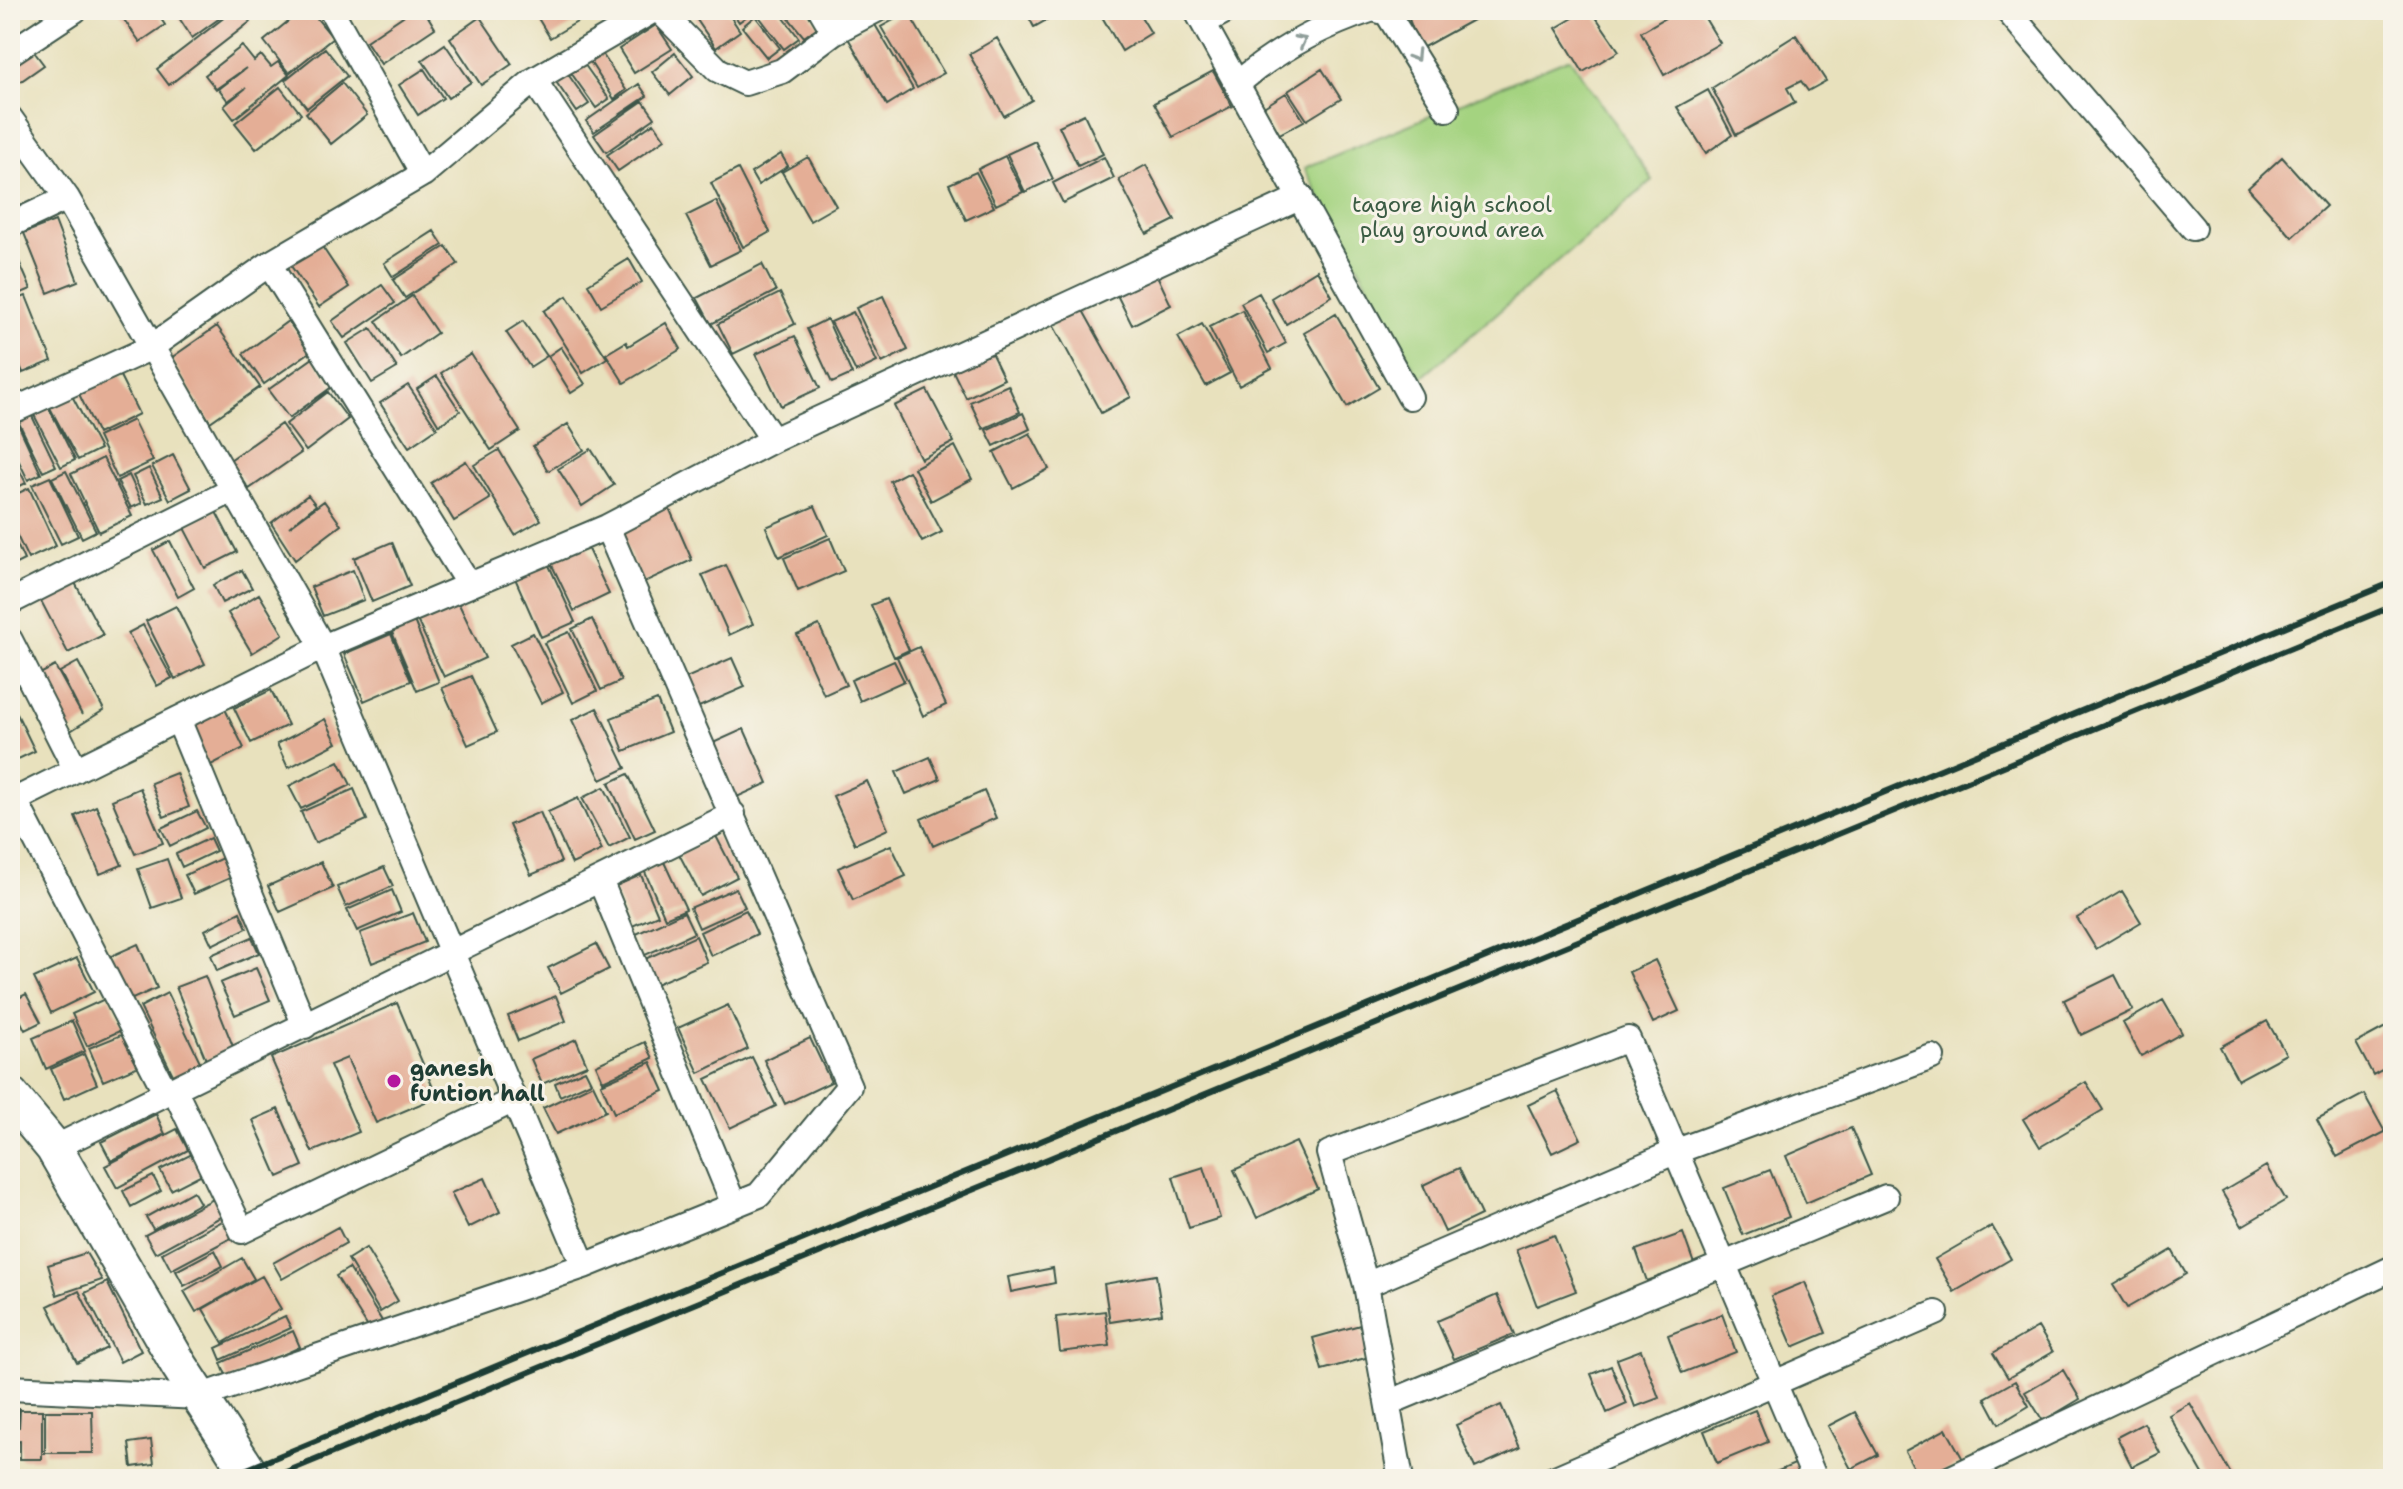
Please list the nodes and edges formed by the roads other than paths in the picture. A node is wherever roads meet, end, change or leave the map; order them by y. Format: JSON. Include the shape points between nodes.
{"nodes":[{"id":1,"x":75,"y":10,"type":"edge"},
{"id":2,"x":331,"y":10,"type":"edge"},
{"id":3,"x":657,"y":10,"type":"edge"},
{"id":4,"x":821,"y":10,"type":"edge"},
{"id":5,"x":876,"y":10,"type":"edge"},
{"id":6,"x":1227,"y":10,"type":"edge"},
{"id":7,"x":1370,"y":10,"type":"edge"},
{"id":8,"x":1377,"y":10,"type":"edge"},
{"id":9,"x":2007,"y":10,"type":"edge"},
{"id":10,"x":1200,"y":16,"type":"edge"},
{"id":11,"x":834,"y":32,"type":"junction"},
{"id":12,"x":10,"y":53,"type":"edge"},
{"id":13,"x":534,"y":80,"type":"junction"},
{"id":14,"x":1238,"y":83,"type":"junction"},
{"id":15,"x":1447,"y":109,"type":"dead end"},
{"id":16,"x":10,"y":118,"type":"edge"},
{"id":17,"x":423,"y":174,"type":"junction"},
{"id":18,"x":1301,"y":197,"type":"junction"},
{"id":19,"x":67,"y":198,"type":"junction"},
{"id":20,"x":10,"y":225,"type":"edge"},
{"id":21,"x":2193,"y":228,"type":"dead end"},
{"id":22,"x":269,"y":264,"type":"junction"},
{"id":23,"x":150,"y":348,"type":"junction"},
{"id":24,"x":1410,"y":397,"type":"dead end"},
{"id":25,"x":10,"y":412,"type":"edge"},
{"id":26,"x":773,"y":440,"type":"junction"},
{"id":27,"x":233,"y":490,"type":"junction"},
{"id":28,"x":607,"y":527,"type":"junction"},
{"id":29,"x":469,"y":585,"type":"junction"},
{"id":30,"x":10,"y":602,"type":"edge"},
{"id":31,"x":10,"y":640,"type":"edge"},
{"id":32,"x":323,"y":647,"type":"junction"},
{"id":33,"x":178,"y":719,"type":"junction"},
{"id":34,"x":76,"y":770,"type":"junction"},
{"id":35,"x":733,"y":814,"type":"junction"},
{"id":36,"x":600,"y":880,"type":"junction"},
{"id":37,"x":453,"y":954,"type":"junction"},
{"id":38,"x":305,"y":1026,"type":"junction"},
{"id":39,"x":1932,"y":1057,"type":"dead end"},
{"id":40,"x":170,"y":1091,"type":"junction"},
{"id":41,"x":10,"y":1095,"type":"edge"},
{"id":42,"x":514,"y":1100,"type":"junction"},
{"id":43,"x":54,"y":1148,"type":"junction"},
{"id":44,"x":1677,"y":1151,"type":"junction"},
{"id":45,"x":1886,"y":1197,"type":"dead end"},
{"id":46,"x":734,"y":1205,"type":"junction"},
{"id":47,"x":584,"y":1266,"type":"junction"},
{"id":48,"x":1725,"y":1266,"type":"junction"},
{"id":49,"x":2393,"y":1268,"type":"edge"},
{"id":50,"x":1366,"y":1285,"type":"junction"},
{"id":51,"x":1936,"y":1313,"type":"dead end"},
{"id":52,"x":1774,"y":1383,"type":"junction"},
{"id":53,"x":10,"y":1388,"type":"edge"},
{"id":54,"x":199,"y":1397,"type":"junction"},
{"id":55,"x":1388,"y":1403,"type":"junction"},
{"id":56,"x":253,"y":1479,"type":"edge"},
{"id":57,"x":1401,"y":1479,"type":"edge"},
{"id":58,"x":1553,"y":1479,"type":"edge"},
{"id":59,"x":1815,"y":1479,"type":"edge"},
{"id":60,"x":1949,"y":1479,"type":"edge"}],
"edges":[{"from":1,"to":12,"type":"street"},
{"from":2,"to":17,"type":"street"},
{"from":3,"to":11,"type":"street","via":[[718,70],[745,83],[782,71]]},
{"from":3,"to":13,"type":"street"},
{"from":4,"to":11,"type":"street"},
{"from":5,"to":11,"type":"street"},
{"from":6,"to":10,"type":"street"},
{"from":14,"to":7,"type":"street","one_way":true,"via":[[1265,60]]},
{"from":8,"to":15,"type":"street","one_way":true,"via":[[1387,13]]},
{"from":9,"to":21,"type":"street"},
{"from":10,"to":14,"type":"street"},
{"from":13,"to":17,"type":"street"},
{"from":13,"to":26,"type":"street"},
{"from":14,"to":18,"type":"street"},
{"from":16,"to":19,"type":"street"},
{"from":17,"to":22,"type":"street"},
{"from":18,"to":24,"type":"street"},
{"from":18,"to":26,"type":"street"},
{"from":19,"to":20,"type":"street"},
{"from":19,"to":23,"type":"street"},
{"from":22,"to":23,"type":"street"},
{"from":22,"to":29,"type":"street"},
{"from":23,"to":25,"type":"street"},
{"from":23,"to":27,"type":"street"},
{"from":26,"to":28,"type":"street"},
{"from":27,"to":30,"type":"street"},
{"from":27,"to":32,"type":"street"},
{"from":28,"to":29,"type":"street"},
{"from":28,"to":35,"type":"street"},
{"from":29,"to":32,"type":"street"},
{"from":31,"to":34,"type":"street"},
{"from":32,"to":33,"type":"street"},
{"from":32,"to":37,"type":"street"},
{"from":33,"to":34,"type":"street"},
{"from":33,"to":38,"type":"street"},
{"from":34,"to":40,"type":"street","via":[[15,800]]},
{"from":35,"to":36,"type":"street"},
{"from":35,"to":46,"type":"street","via":[[849,1086],[759,1195]]},
{"from":36,"to":37,"type":"street"},
{"from":36,"to":46,"type":"street"},
{"from":37,"to":38,"type":"street"},
{"from":37,"to":42,"type":"street"},
{"from":38,"to":40,"type":"street"},
{"from":39,"to":44,"type":"street"},
{"from":40,"to":42,"type":"street","via":[[242,1231]]},
{"from":40,"to":43,"type":"street"},
{"from":41,"to":43,"type":"main road"},
{"from":42,"to":47,"type":"street"},
{"from":43,"to":54,"type":"main road"},
{"from":44,"to":48,"type":"street"},
{"from":44,"to":50,"type":"street"},
{"from":44,"to":50,"type":"street","via":[[1628,1039],[1329,1153]]},
{"from":45,"to":48,"type":"street"},
{"from":46,"to":47,"type":"street"},
{"from":47,"to":54,"type":"street"},
{"from":48,"to":52,"type":"street"},
{"from":48,"to":55,"type":"street"},
{"from":49,"to":60,"type":"street"},
{"from":50,"to":55,"type":"street"},
{"from":51,"to":52,"type":"street"},
{"from":52,"to":58,"type":"street"},
{"from":52,"to":59,"type":"street"},
{"from":53,"to":54,"type":"street"},
{"from":54,"to":56,"type":"main road"},
{"from":55,"to":57,"type":"street"}]}
